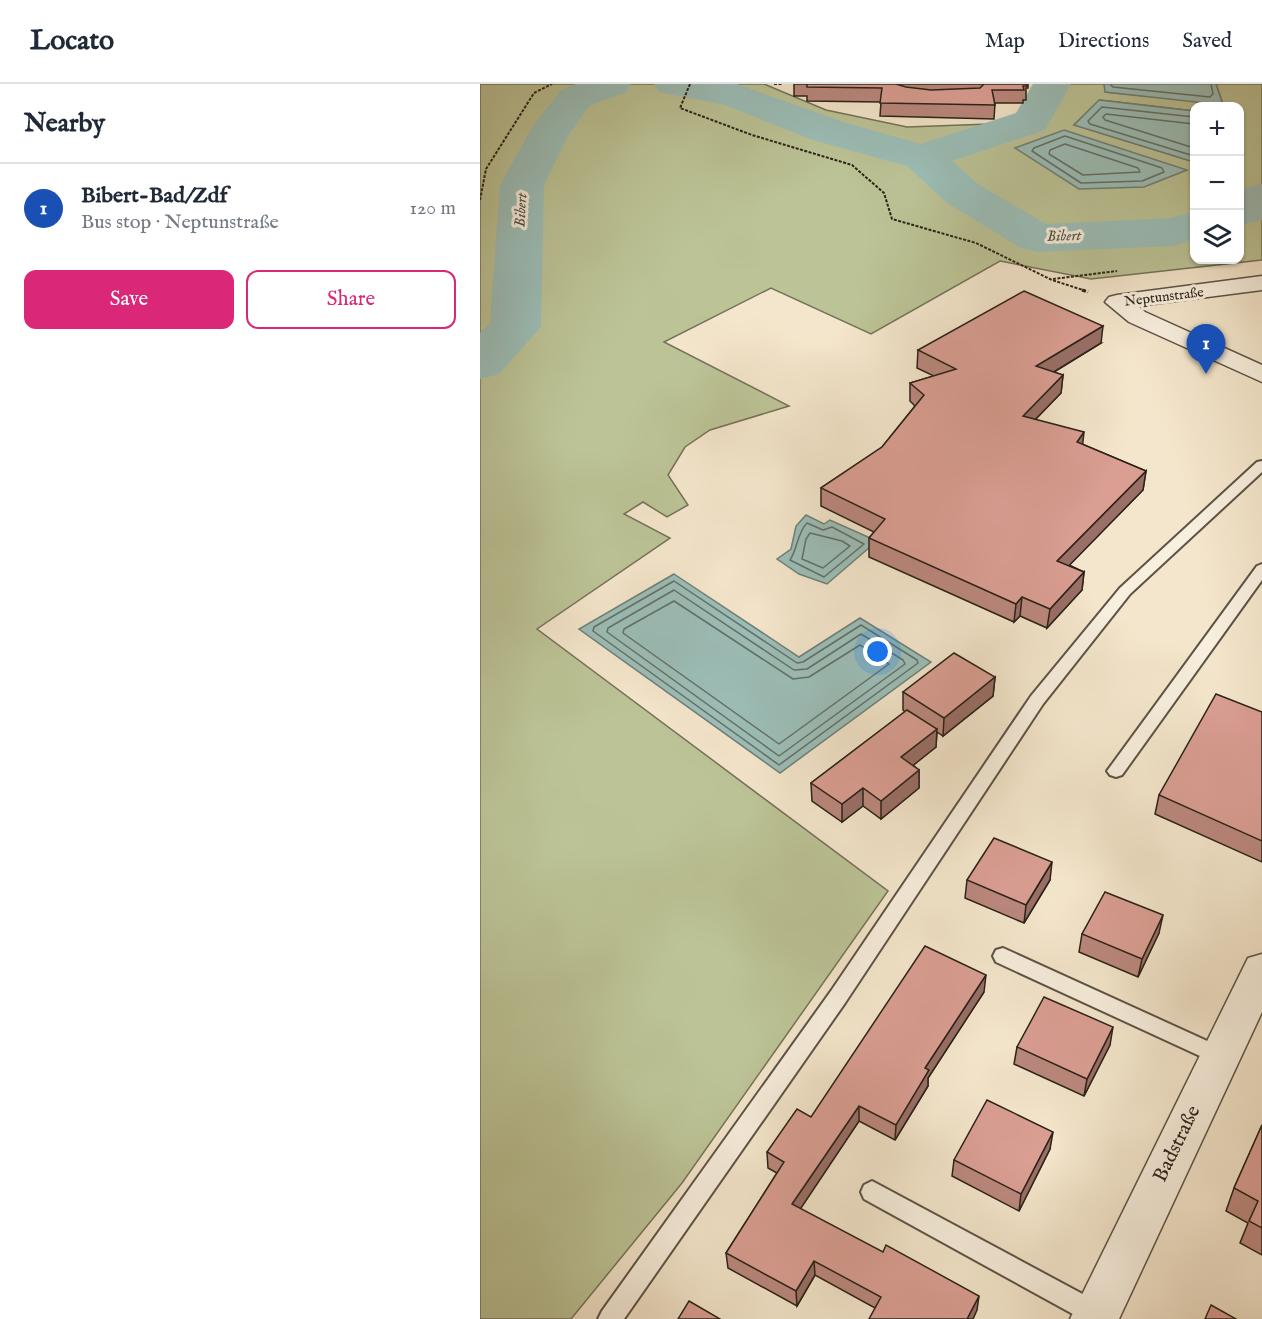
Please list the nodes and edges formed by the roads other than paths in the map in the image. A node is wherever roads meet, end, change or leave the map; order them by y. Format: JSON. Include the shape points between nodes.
{"nodes":[{"id":1,"x":1262,"y":283,"type":"edge"},
{"id":2,"x":1262,"y":374,"type":"edge"},
{"id":3,"x":1262,"y":465,"type":"edge"},
{"id":4,"x":1262,"y":569,"type":"edge"},
{"id":5,"x":1116,"y":771,"type":"dead end"},
{"id":6,"x":1003,"y":956,"type":"dead end"},
{"id":7,"x":1262,"y":970,"type":"edge"},
{"id":8,"x":1220,"y":1056,"type":"junction"},
{"id":9,"x":872,"y":1192,"type":"dead end"},
{"id":10,"x":1095,"y":1316,"type":"edge"},
{"id":11,"x":610,"y":1319,"type":"edge"}],
"edges":[{"from":1,"to":2,"type":"street","name":"Neptunstraße","via":[[1117,302],[1137,317]]},
{"from":3,"to":11,"type":"lane","via":[[1125,591],[1037,700],[838,997]]},
{"from":4,"to":5,"type":"lane"},
{"from":6,"to":8,"type":"lane"},
{"from":7,"to":8,"type":"street","name":"Badstraße"},
{"from":8,"to":10,"type":"street","name":"Badstraße"},
{"from":9,"to":10,"type":"lane"}]}
